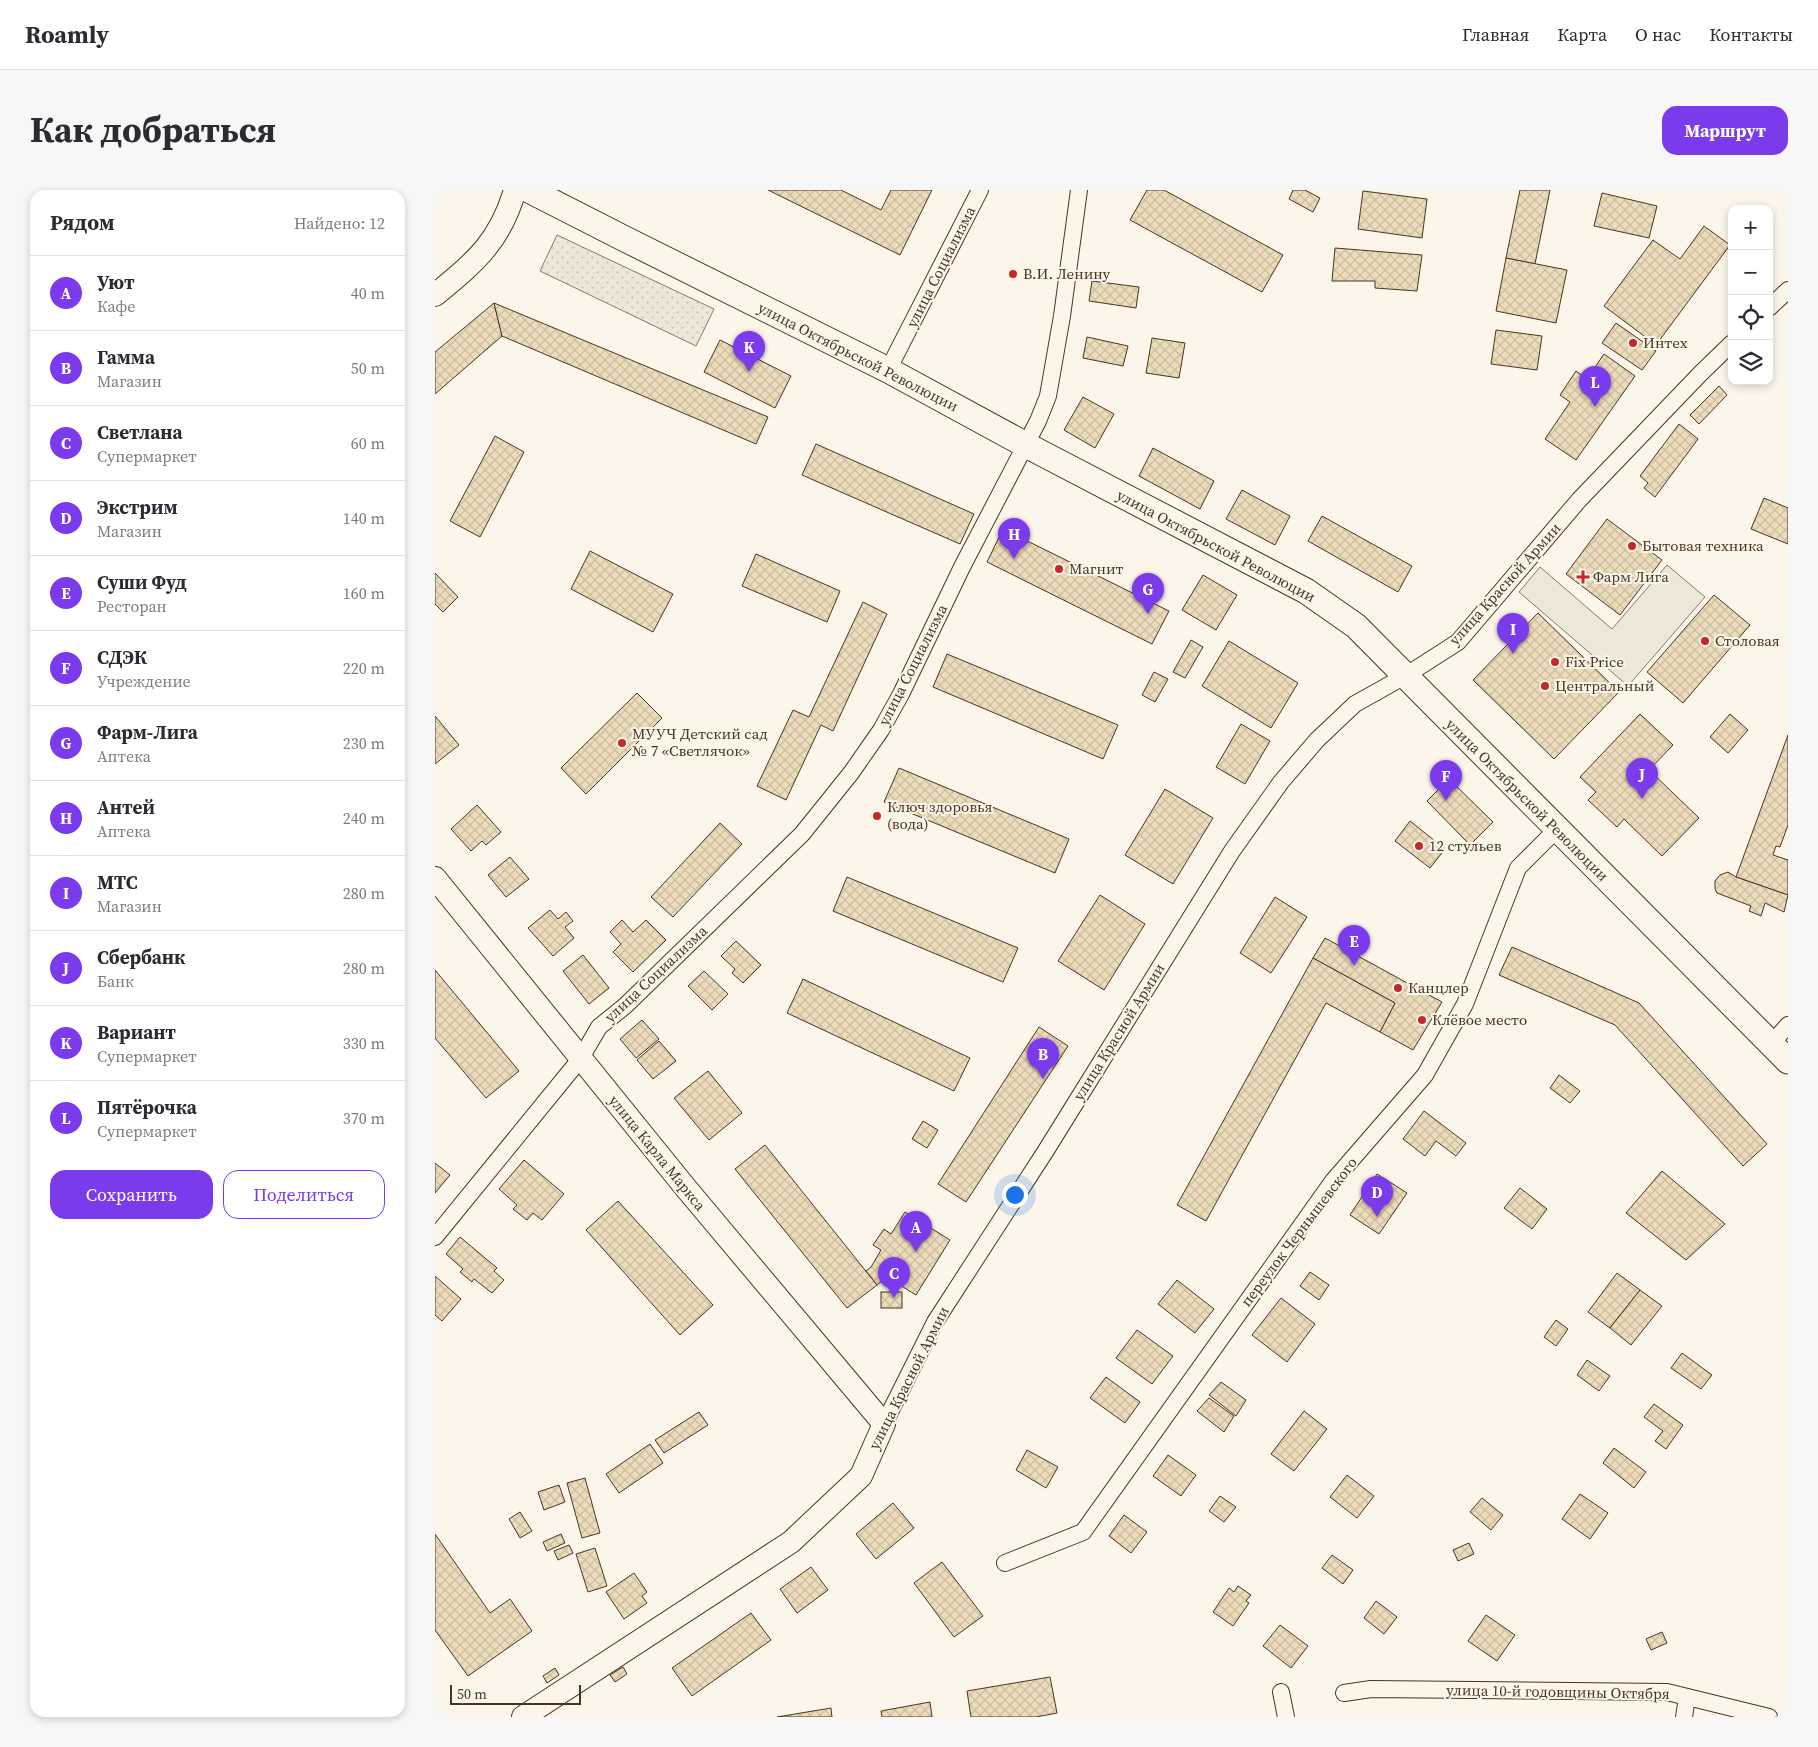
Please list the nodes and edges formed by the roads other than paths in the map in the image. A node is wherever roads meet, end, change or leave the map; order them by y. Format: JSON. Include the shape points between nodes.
{"nodes":[{"id":1,"x":515,"y":190,"type":"edge"},
{"id":2,"x":529,"y":190,"type":"edge"},
{"id":3,"x":980,"y":190,"type":"edge"},
{"id":4,"x":1079,"y":190,"type":"edge"},
{"id":5,"x":1788,"y":290,"type":"edge"},
{"id":6,"x":435,"y":295,"type":"edge"},
{"id":7,"x":1773,"y":304,"type":"edge"},
{"id":8,"x":1728,"y":347,"type":"edge"},
{"id":9,"x":888,"y":370,"type":"junction"},
{"id":10,"x":1026,"y":445,"type":"junction"},
{"id":11,"x":1405,"y":676,"type":"junction"},
{"id":12,"x":1556,"y":830,"type":"junction"},
{"id":13,"x":435,"y":878,"type":"edge"},
{"id":14,"x":1788,"y":1026,"type":"edge"},
{"id":15,"x":1780,"y":1053,"type":"edge"},
{"id":16,"x":581,"y":1058,"type":"junction"},
{"id":17,"x":435,"y":1237,"type":"edge"},
{"id":18,"x":884,"y":1424,"type":"junction"},
{"id":19,"x":1005,"y":1562,"type":"dead end"},
{"id":20,"x":1281,"y":1692,"type":"dead end"},
{"id":21,"x":1344,"y":1694,"type":"dead end"},
{"id":22,"x":1687,"y":1697,"type":"junction"},
{"id":23,"x":523,"y":1717,"type":"edge"},
{"id":24,"x":1286,"y":1717,"type":"edge"},
{"id":25,"x":1684,"y":1717,"type":"edge"},
{"id":26,"x":1769,"y":1717,"type":"edge"}],
"edges":[{"from":1,"to":6,"type":"main road","via":[[495,237],[472,265]]},
{"from":2,"to":9,"type":"main road","name":"улица Октябрьской Революции"},
{"from":3,"to":9,"type":"street","name":"улица Социализма"},
{"from":4,"to":10,"type":"street","name":"улица Социализма","via":[[1047,396]]},
{"from":5,"to":7,"type":"street"},
{"from":8,"to":11,"type":"street","name":"улица Красной Армии","via":[[1579,500],[1458,642]]},
{"from":9,"to":10,"type":"main road","name":"улица Октябрьской Революции"},
{"from":10,"to":11,"type":"main road","name":"улица Октябрьской Революции","via":[[1306,591],[1356,626]]},
{"from":10,"to":16,"type":"street","name":"улица Социализма","via":[[961,567],[901,694],[851,773],[802,834],[599,1028]]},
{"from":11,"to":12,"type":"main road","name":"улица Октябрьской Революции"},
{"from":11,"to":18,"type":"street","name":"улица Красной Армии","via":[[1355,704],[1317,740],[1254,819],[935,1322]]},
{"from":12,"to":15,"type":"main road","name":"улица Октябрьской Революции"},
{"from":12,"to":19,"type":"street","name":"переулок Чернышевского","via":[[1518,868],[1465,1004],[1425,1075],[1333,1181],[1083,1532]]},
{"from":13,"to":16,"type":"main road","name":"улица Карла Маркса"},
{"from":14,"to":15,"type":"street"},
{"from":16,"to":17,"type":"street","name":"улица Социализма"},
{"from":16,"to":18,"type":"main road","name":"улица Карла Маркса"},
{"from":18,"to":23,"type":"main road","name":"улица Красной Армии","via":[[861,1476],[791,1542]]},
{"from":20,"to":24,"type":"street"},
{"from":21,"to":22,"type":"street","name":"улица 10-й годовщины Октября","via":[[1371,1689],[1667,1692]]},
{"from":22,"to":25,"type":"street"},
{"from":22,"to":26,"type":"street","name":"улица 10-й годовщины Октября"}]}
